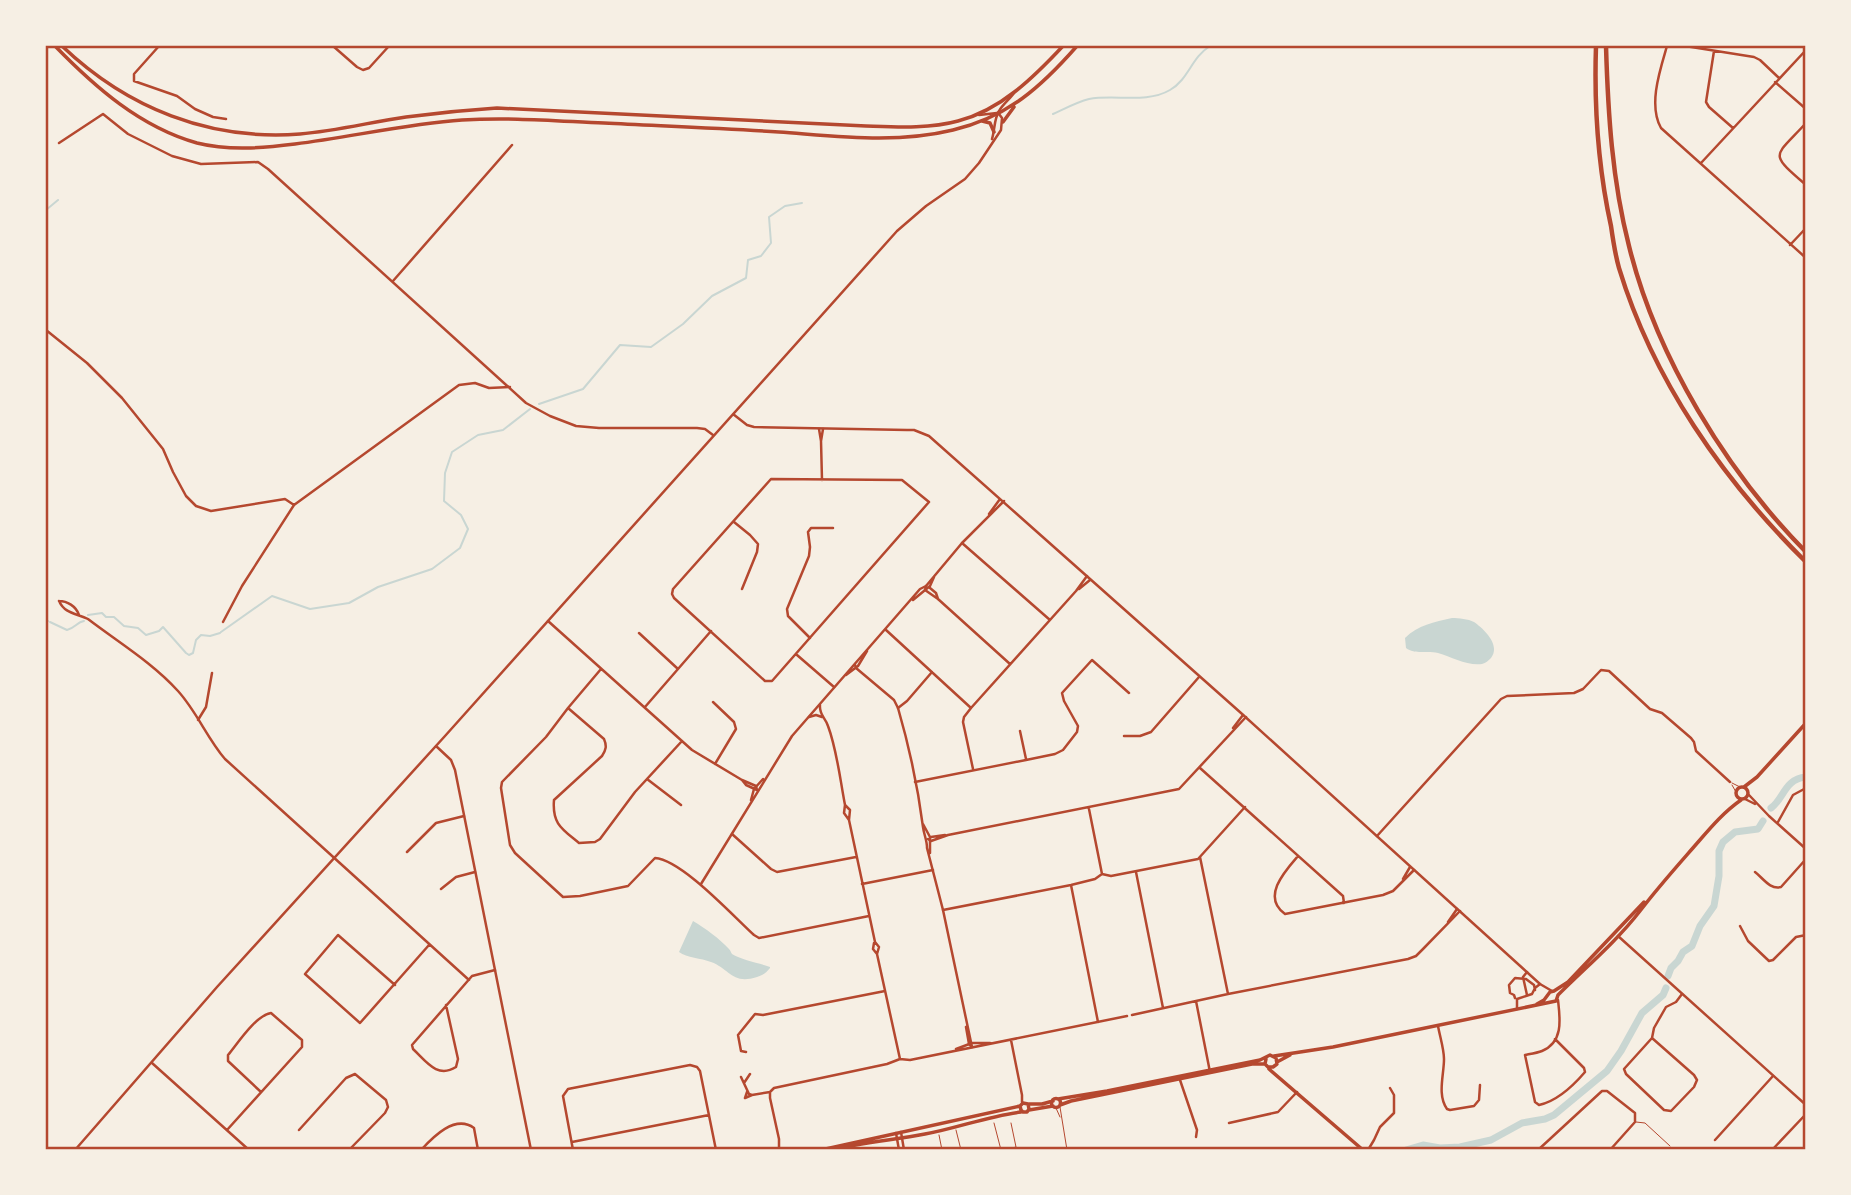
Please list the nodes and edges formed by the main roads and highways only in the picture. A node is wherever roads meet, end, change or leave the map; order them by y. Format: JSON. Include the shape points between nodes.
{"nodes":[{"id":1,"x":55,"y":46,"type":"edge"},
{"id":2,"x":62,"y":46,"type":"edge"},
{"id":3,"x":1063,"y":46,"type":"edge"},
{"id":4,"x":1077,"y":46,"type":"edge"},
{"id":5,"x":1596,"y":46,"type":"edge"},
{"id":6,"x":1606,"y":46,"type":"edge"},
{"id":7,"x":1017,"y":103,"type":"junction"},
{"id":8,"x":717,"y":119,"type":"junction"},
{"id":9,"x":981,"y":121,"type":"junction"},
{"id":10,"x":1003,"y":122,"type":"road end"},
{"id":11,"x":716,"y":129,"type":"junction"},
{"id":12,"x":994,"y":132,"type":"road end"},
{"id":13,"x":1805,"y":552,"type":"edge"},
{"id":14,"x":1805,"y":562,"type":"edge"},
{"id":15,"x":1805,"y":723,"type":"edge"},
{"id":16,"x":1757,"y":777,"type":"junction"},
{"id":17,"x":1742,"y":787,"type":"junction"},
{"id":18,"x":1736,"y":793,"type":"junction"},
{"id":19,"x":1746,"y":796,"type":"junction"},
{"id":20,"x":1729,"y":808,"type":"junction"},
{"id":21,"x":1616,"y":934,"type":"junction"},
{"id":22,"x":1553,"y":991,"type":"junction"},
{"id":23,"x":1547,"y":996,"type":"junction"},
{"id":24,"x":1555,"y":1000,"type":"junction"},
{"id":25,"x":1535,"y":1005,"type":"junction"},
{"id":26,"x":1292,"y":1054,"type":"junction"},
{"id":27,"x":1274,"y":1056,"type":"junction"},
{"id":28,"x":1266,"y":1063,"type":"junction"},
{"id":29,"x":1277,"y":1063,"type":"junction"},
{"id":30,"x":1278,"y":1076,"type":"junction"},
{"id":31,"x":1024,"y":1104,"type":"junction"},
{"id":32,"x":1056,"y":1104,"type":"junction"},
{"id":33,"x":1029,"y":1110,"type":"junction"},
{"id":34,"x":1023,"y":1112,"type":"junction"},
{"id":35,"x":848,"y":1146,"type":"edge"},
{"id":36,"x":821,"y":1150,"type":"edge"},
{"id":37,"x":833,"y":1150,"type":"edge"},
{"id":38,"x":1366,"y":1150,"type":"edge"}],
"edges":[{"from":1,"to":11,"type":"main road","via":[[133,114],[157,128],[214,146],[274,146],[462,120]]},
{"from":2,"to":8,"type":"main road","via":[[135,100],[176,119],[236,132],[300,134],[497,108]]},
{"from":3,"to":8,"type":"main road","via":[[1014,93],[958,122],[898,127]]},
{"from":4,"to":7,"type":"main road"},
{"from":5,"to":14,"type":"highway","via":[[1596,121],[1605,198],[1619,267],[1645,338],[1674,393],[1737,488]]},
{"from":6,"to":13,"type":"highway","via":[[1615,169],[1629,246],[1651,313],[1679,377],[1715,437]]},
{"from":7,"to":9,"type":"main road"},
{"from":7,"to":10,"type":"main road"},
{"from":8,"to":11,"type":"main road"},
{"from":9,"to":11,"type":"main road","via":[[951,131],[904,137]]},
{"from":9,"to":12,"type":"main road","via":[[990,123]]},
{"from":15,"to":16,"type":"main road"},
{"from":16,"to":17,"type":"main road"},
{"from":16,"to":19,"type":"main road"},
{"from":17,"to":18,"type":"main road"},
{"from":17,"to":19,"type":"main road"},
{"from":18,"to":19,"type":"main road"},
{"from":18,"to":20,"type":"main road"},
{"from":19,"to":20,"type":"main road"},
{"from":20,"to":21,"type":"main road"},
{"from":21,"to":22,"type":"main road"},
{"from":21,"to":24,"type":"main road"},
{"from":22,"to":23,"type":"main road"},
{"from":22,"to":24,"type":"main road"},
{"from":23,"to":24,"type":"main road"},
{"from":23,"to":25,"type":"main road"},
{"from":24,"to":25,"type":"main road"},
{"from":25,"to":26,"type":"main road"},
{"from":26,"to":27,"type":"main road"},
{"from":26,"to":29,"type":"main road"},
{"from":27,"to":28,"type":"main road"},
{"from":27,"to":29,"type":"main road"},
{"from":28,"to":29,"type":"main road","via":[[1273,1067]]},
{"from":28,"to":30,"type":"main road"},
{"from":28,"to":32,"type":"main road","via":[[1210,1070]]},
{"from":29,"to":30,"type":"main road"},
{"from":30,"to":38,"type":"main road"},
{"from":31,"to":32,"type":"main road"},
{"from":31,"to":33,"type":"main road"},
{"from":31,"to":34,"type":"main road"},
{"from":31,"to":35,"type":"main road"},
{"from":32,"to":33,"type":"main road"},
{"from":33,"to":34,"type":"main road"},
{"from":34,"to":35,"type":"main road"},
{"from":35,"to":36,"type":"main road"},
{"from":35,"to":37,"type":"main road"}]}
